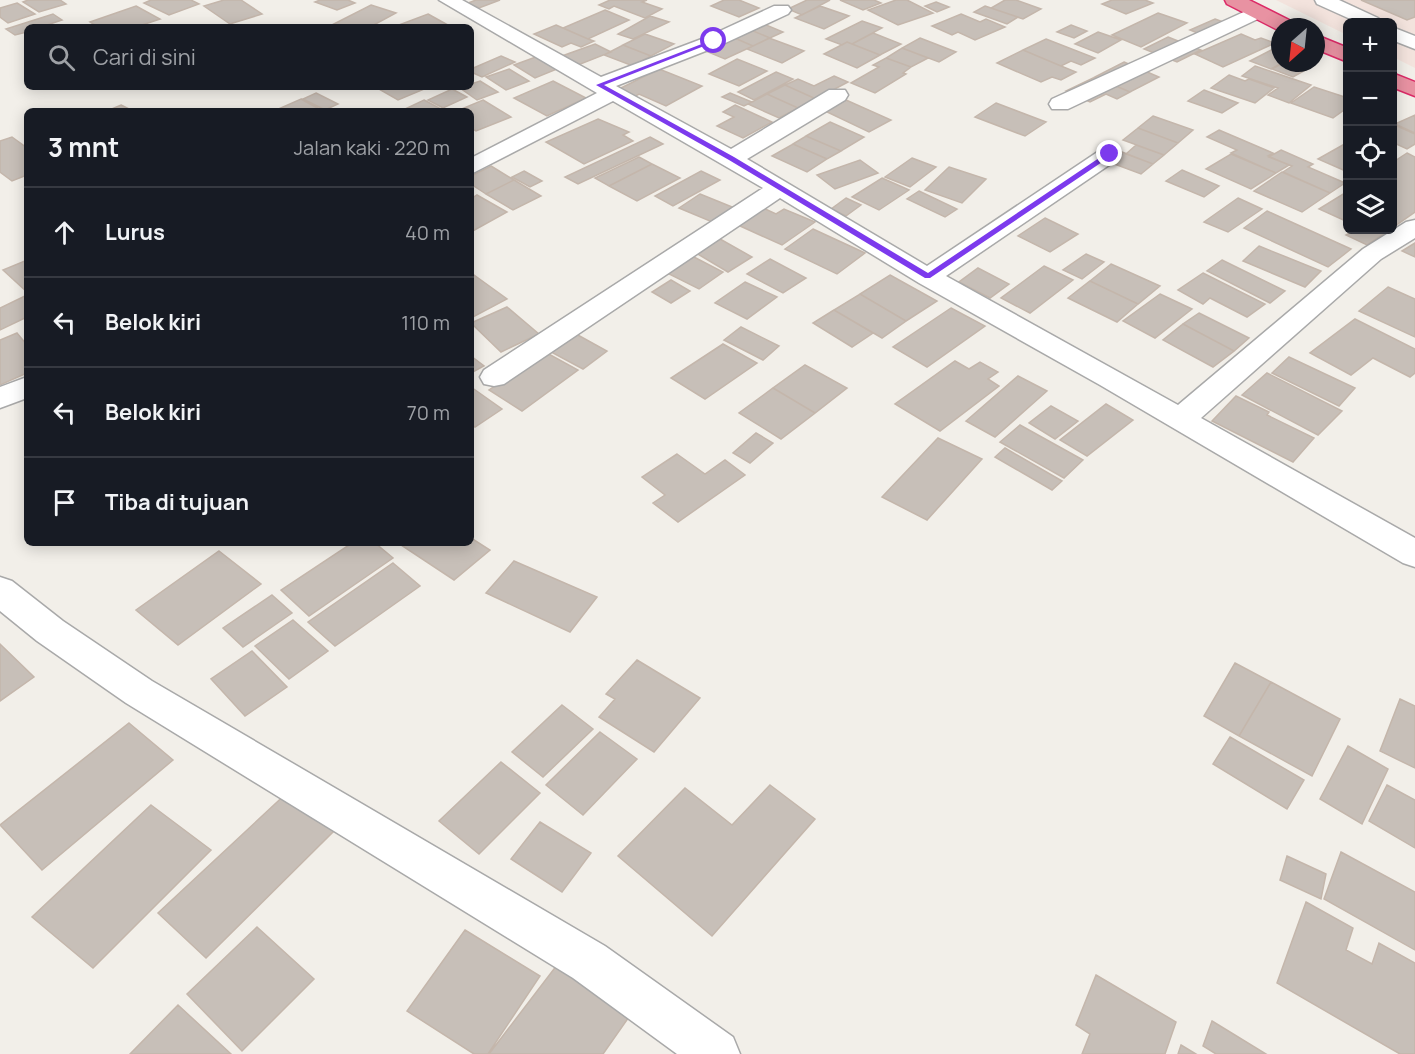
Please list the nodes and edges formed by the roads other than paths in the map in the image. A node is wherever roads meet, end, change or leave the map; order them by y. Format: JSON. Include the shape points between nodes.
{"nodes":[{"id":1,"x":448,"y":0,"type":"edge"},
{"id":2,"x":1234,"y":0,"type":"edge"},
{"id":3,"x":1324,"y":0,"type":"edge"},
{"id":4,"x":781,"y":10,"type":"dead end"},
{"id":5,"x":1257,"y":12,"type":"junction"},
{"id":6,"x":1362,"y":18,"type":"edge"},
{"id":7,"x":1271,"y":19,"type":"edge"},
{"id":8,"x":1397,"y":35,"type":"edge"},
{"id":9,"x":1415,"y":44,"type":"edge"},
{"id":10,"x":1325,"y":45,"type":"edge"},
{"id":11,"x":1343,"y":54,"type":"edge"},
{"id":12,"x":1397,"y":81,"type":"edge"},
{"id":13,"x":606,"y":89,"type":"junction"},
{"id":14,"x":1415,"y":90,"type":"edge"},
{"id":15,"x":837,"y":95,"type":"dead end"},
{"id":16,"x":1060,"y":104,"type":"dead end"},
{"id":17,"x":1110,"y":154,"type":"dead end"},
{"id":18,"x":731,"y":159,"type":"junction"},
{"id":19,"x":474,"y":165,"type":"edge"},
{"id":20,"x":778,"y":189,"type":"junction"},
{"id":21,"x":1415,"y":227,"type":"edge"},
{"id":22,"x":928,"y":277,"type":"junction"},
{"id":23,"x":494,"y":377,"type":"dead end"},
{"id":24,"x":24,"y":388,"type":"edge"},
{"id":25,"x":0,"y":398,"type":"edge"},
{"id":26,"x":1180,"y":420,"type":"junction"},
{"id":27,"x":1415,"y":554,"type":"edge"},
{"id":28,"x":2,"y":597,"type":"edge"},
{"id":29,"x":716,"y":1054,"type":"edge"}],
"edges":[{"from":1,"to":13,"type":"street"},
{"from":2,"to":5,"type":"highway"},
{"from":3,"to":6,"type":"street"},
{"from":4,"to":13,"type":"street"},
{"from":5,"to":7,"type":"highway"},
{"from":5,"to":16,"type":"street"},
{"from":8,"to":9,"type":"street"},
{"from":10,"to":11,"type":"highway"},
{"from":12,"to":14,"type":"highway"},
{"from":13,"to":18,"type":"street"},
{"from":13,"to":19,"type":"street"},
{"from":15,"to":18,"type":"street"},
{"from":17,"to":22,"type":"street"},
{"from":18,"to":20,"type":"street"},
{"from":20,"to":22,"type":"street"},
{"from":20,"to":23,"type":"street"},
{"from":21,"to":26,"type":"street","via":[[1372,254]]},
{"from":22,"to":26,"type":"street"},
{"from":24,"to":25,"type":"street"},
{"from":26,"to":27,"type":"street"},
{"from":28,"to":29,"type":"street","via":[[139,692],[589,962]]}]}
